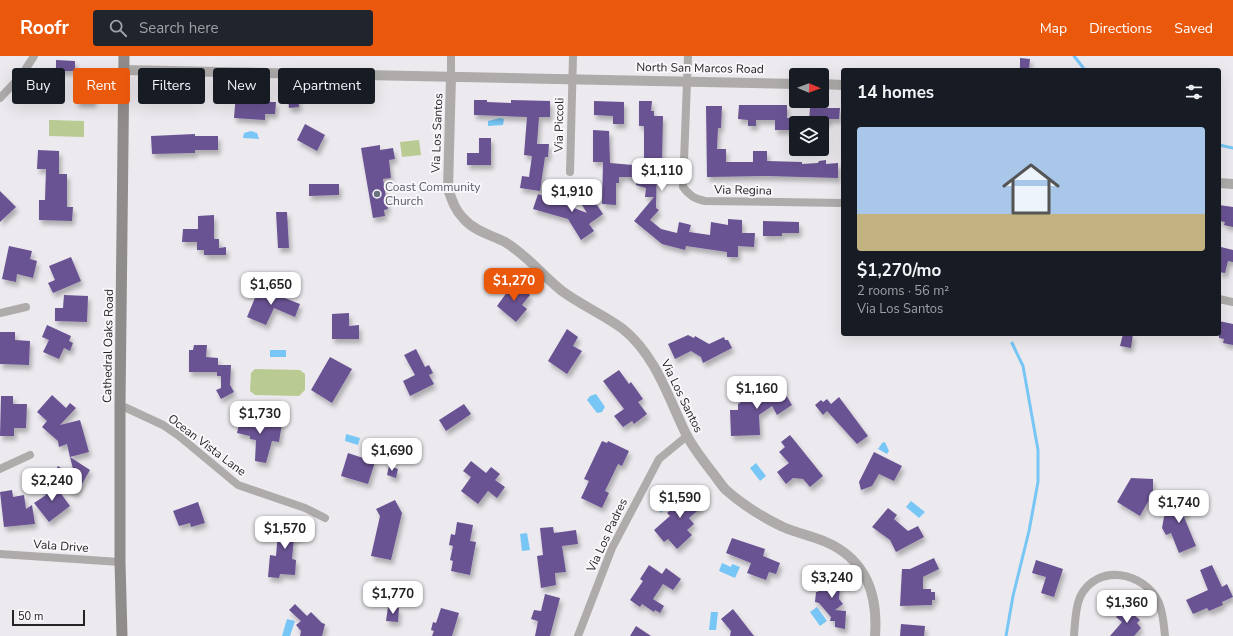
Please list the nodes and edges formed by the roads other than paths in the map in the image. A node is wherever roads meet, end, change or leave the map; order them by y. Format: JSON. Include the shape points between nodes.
{"nodes":[{"id":1,"x":34,"y":56,"type":"edge"},
{"id":2,"x":124,"y":56,"type":"edge"},
{"id":3,"x":450,"y":56,"type":"edge"},
{"id":4,"x":573,"y":56,"type":"edge"},
{"id":5,"x":688,"y":56,"type":"edge"},
{"id":6,"x":123,"y":68,"type":"edge"},
{"id":7,"x":130,"y":70,"type":"edge"},
{"id":8,"x":451,"y":76,"type":"junction"},
{"id":9,"x":572,"y":78,"type":"junction"},
{"id":10,"x":686,"y":81,"type":"junction"},
{"id":11,"x":789,"y":84,"type":"edge"},
{"id":12,"x":829,"y":84,"type":"edge"},
{"id":13,"x":841,"y":85,"type":"edge"},
{"id":14,"x":0,"y":98,"type":"edge"},
{"id":15,"x":123,"y":104,"type":"edge"},
{"id":16,"x":570,"y":172,"type":"dead end"},
{"id":17,"x":1221,"y":183,"type":"edge"},
{"id":18,"x":1233,"y":184,"type":"edge"},
{"id":19,"x":841,"y":203,"type":"edge"},
{"id":20,"x":1221,"y":299,"type":"edge"},
{"id":21,"x":1233,"y":302,"type":"edge"},
{"id":22,"x":26,"y":307,"type":"dead end"},
{"id":23,"x":0,"y":313,"type":"edge"},
{"id":24,"x":120,"y":405,"type":"junction"},
{"id":25,"x":687,"y":436,"type":"junction"},
{"id":26,"x":30,"y":455,"type":"dead end"},
{"id":27,"x":0,"y":469,"type":"edge"},
{"id":28,"x":325,"y":518,"type":"dead end"},
{"id":29,"x":0,"y":554,"type":"edge"},
{"id":30,"x":120,"y":562,"type":"junction"},
{"id":31,"x":122,"y":636,"type":"edge"},
{"id":32,"x":578,"y":636,"type":"edge"},
{"id":33,"x":875,"y":636,"type":"edge"},
{"id":34,"x":1074,"y":636,"type":"edge"},
{"id":35,"x":1164,"y":636,"type":"edge"}],
"edges":[{"from":1,"to":14,"type":"street","via":[[21,76]]},
{"from":2,"to":6,"type":"main road","name":"Cathedral Oaks Road"},
{"from":3,"to":8,"type":"street"},
{"from":4,"to":9,"type":"street","name":"Via Piccoli"},
{"from":5,"to":10,"type":"street","name":"Via Regina"},
{"from":7,"to":8,"type":"street","name":"North San Marcos Road"},
{"from":8,"to":9,"type":"street","name":"North San Marcos Road"},
{"from":8,"to":25,"type":"street","name":"Via Los Santos","via":[[448,189],[463,219],[528,258],[561,289],[622,329],[642,347],[659,373]]},
{"from":9,"to":10,"type":"street","name":"North San Marcos Road"},
{"from":9,"to":16,"type":"street","name":"Via Piccoli"},
{"from":10,"to":11,"type":"street","name":"North San Marcos Road"},
{"from":10,"to":19,"type":"street","name":"Via Regina","via":[[684,187],[689,195],[704,201]]},
{"from":12,"to":13,"type":"street"},
{"from":15,"to":24,"type":"main road","name":"Cathedral Oaks Road"},
{"from":17,"to":18,"type":"street"},
{"from":20,"to":21,"type":"street"},
{"from":22,"to":23,"type":"street"},
{"from":24,"to":28,"type":"street","name":"Ocean Vista Lane","via":[[163,425],[238,485],[305,508]]},
{"from":24,"to":30,"type":"main road","name":"Cathedral Oaks Road"},
{"from":25,"to":32,"type":"street","name":"Via Los Padres","via":[[659,459],[612,548]]},
{"from":25,"to":33,"type":"street","name":"Via Los Santos","via":[[725,488],[744,504],[785,528],[826,542],[845,552],[859,566],[869,583],[875,602]]},
{"from":26,"to":27,"type":"street"},
{"from":29,"to":30,"type":"street","name":"Vala Drive"},
{"from":30,"to":31,"type":"main road","name":"Cathedral Oaks Road"},
{"from":34,"to":35,"type":"street","via":[[1076,608],[1081,595],[1090,584],[1101,577],[1116,574],[1139,580],[1151,590],[1159,603]]}]}
